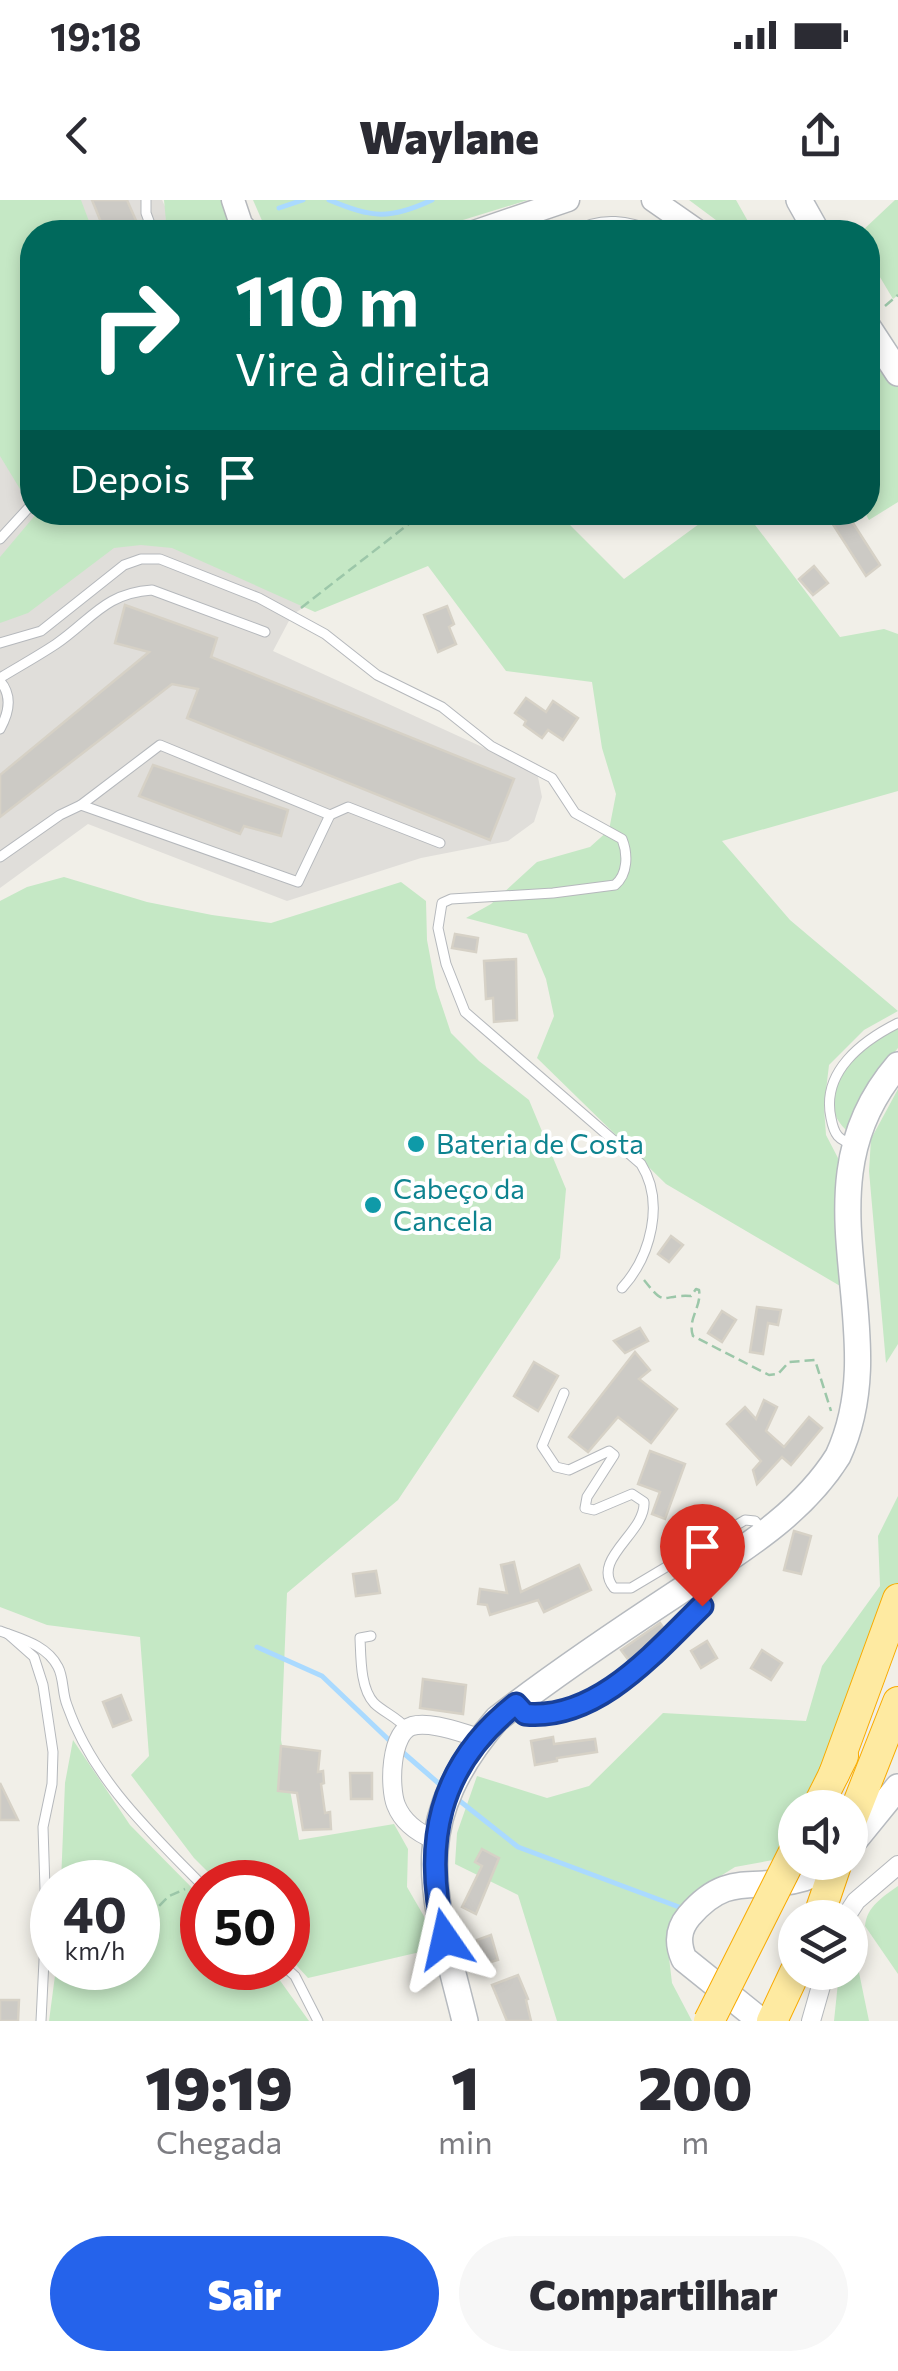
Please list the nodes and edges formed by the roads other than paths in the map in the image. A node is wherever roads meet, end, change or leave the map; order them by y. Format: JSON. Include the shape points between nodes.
{"nodes":[{"id":1,"x":568,"y":200,"type":"edge"},
{"id":2,"x":653,"y":200,"type":"edge"},
{"id":3,"x":509,"y":220,"type":"edge"},
{"id":4,"x":682,"y":220,"type":"edge"},
{"id":5,"x":880,"y":314,"type":"edge"},
{"id":6,"x":880,"y":346,"type":"edge"},
{"id":7,"x":898,"y":348,"type":"edge"},
{"id":8,"x":898,"y":373,"type":"edge"},
{"id":9,"x":20,"y":517,"type":"edge"},
{"id":10,"x":0,"y":539,"type":"edge"},
{"id":11,"x":265,"y":632,"type":"dead end"},
{"id":12,"x":0,"y":643,"type":"edge"},
{"id":13,"x":0,"y":679,"type":"edge"},
{"id":14,"x":0,"y":730,"type":"edge"},
{"id":15,"x":81,"y":804,"type":"junction"},
{"id":16,"x":330,"y":815,"type":"junction"},
{"id":17,"x":440,"y":842,"type":"dead end"},
{"id":18,"x":0,"y":857,"type":"edge"},
{"id":19,"x":898,"y":1023,"type":"edge"},
{"id":20,"x":898,"y":1064,"type":"edge"},
{"id":21,"x":856,"y":1144,"type":"junction"},
{"id":22,"x":622,"y":1288,"type":"dead end"},
{"id":23,"x":564,"y":1393,"type":"dead end"},
{"id":24,"x":764,"y":1533,"type":"junction"},
{"id":25,"x":898,"y":1599,"type":"edge"},
{"id":26,"x":702,"y":1606,"type":"dead end"},
{"id":27,"x":4,"y":1633,"type":"edge"},
{"id":28,"x":370,"y":1636,"type":"dead end"},
{"id":29,"x":898,"y":1646,"type":"edge"},
{"id":30,"x":898,"y":1702,"type":"edge"},
{"id":31,"x":516,"y":1704,"type":"junction"},
{"id":32,"x":898,"y":1719,"type":"edge"},
{"id":33,"x":480,"y":1738,"type":"junction"},
{"id":34,"x":400,"y":1742,"type":"junction"},
{"id":35,"x":869,"y":1769,"type":"junction"},
{"id":36,"x":834,"y":1774,"type":"junction"},
{"id":37,"x":898,"y":1787,"type":"edge"},
{"id":38,"x":826,"y":1790,"type":"edge"},
{"id":39,"x":862,"y":1790,"type":"edge"},
{"id":40,"x":868,"y":1824,"type":"edge"},
{"id":41,"x":436,"y":1834,"type":"junction"},
{"id":42,"x":180,"y":1862,"type":"edge"},
{"id":43,"x":898,"y":1865,"type":"edge"},
{"id":44,"x":779,"y":1880,"type":"edge"},
{"id":45,"x":800,"y":1880,"type":"edge"},
{"id":46,"x":857,"y":1900,"type":"edge"},
{"id":47,"x":302,"y":1990,"type":"edge"},
{"id":48,"x":787,"y":1990,"type":"edge"},
{"id":49,"x":821,"y":1990,"type":"edge"},
{"id":50,"x":41,"y":2021,"type":"edge"},
{"id":51,"x":318,"y":2021,"type":"edge"},
{"id":52,"x":465,"y":2021,"type":"edge"},
{"id":53,"x":709,"y":2021,"type":"edge"},
{"id":54,"x":761,"y":2021,"type":"edge"},
{"id":55,"x":772,"y":2021,"type":"edge"},
{"id":56,"x":812,"y":2021,"type":"edge"}],
"edges":[{"from":1,"to":3,"type":"street"},
{"from":2,"to":4,"type":"street"},
{"from":5,"to":7,"type":"main road"},
{"from":6,"to":8,"type":"main road"},
{"from":9,"to":10,"type":"lane"},
{"from":11,"to":13,"type":"lane","via":[[152,590],[134,591]]},
{"from":12,"to":22,"type":"lane","via":[[41,631],[124,565],[152,558],[192,570],[326,634],[377,675],[442,707],[491,746],[552,778],[575,813],[622,839],[626,863],[615,885],[451,899],[438,916],[446,964],[465,1012],[648,1175],[654,1212],[637,1272]]},
{"from":13,"to":14,"type":"lane","via":[[9,702]]},
{"from":15,"to":16,"type":"lane","via":[[160,746]]},
{"from":15,"to":16,"type":"lane","via":[[298,882]]},
{"from":15,"to":18,"type":"lane"},
{"from":16,"to":17,"type":"lane","via":[[348,807]]},
{"from":19,"to":21,"type":"lane","via":[[867,1038],[830,1085],[834,1133]]},
{"from":20,"to":21,"type":"main road","via":[[882,1083]]},
{"from":21,"to":24,"type":"main road","via":[[851,1191],[868,1347],[860,1403],[822,1480]]},
{"from":23,"to":24,"type":"lane","via":[[544,1450],[562,1470],[612,1452],[614,1460],[584,1503],[589,1511],[632,1494],[644,1502],[642,1518],[608,1567],[614,1588],[631,1588],[745,1520]]},
{"from":24,"to":31,"type":"main road"},
{"from":25,"to":36,"type":"highway"},
{"from":26,"to":31,"type":"lane","via":[[649,1658],[591,1700],[533,1715]]},
{"from":27,"to":42,"type":"lane","via":[[40,1646],[58,1666],[67,1706],[109,1784]]},
{"from":27,"to":50,"type":"lane","via":[[34,1657],[53,1752],[43,1827]]},
{"from":28,"to":34,"type":"lane","via":[[360,1638],[363,1674],[375,1704],[394,1714]]},
{"from":29,"to":36,"type":"highway"},
{"from":30,"to":35,"type":"highway"},
{"from":31,"to":33,"type":"main road"},
{"from":32,"to":35,"type":"highway"},
{"from":33,"to":34,"type":"street","via":[[423,1725]]},
{"from":33,"to":41,"type":"main road","via":[[450,1784]]},
{"from":34,"to":41,"type":"street","via":[[392,1774],[396,1805],[412,1828]]},
{"from":35,"to":39,"type":"highway"},
{"from":36,"to":38,"type":"highway"},
{"from":37,"to":40,"type":"main road"},
{"from":41,"to":52,"type":"main road","via":[[437,1907]]},
{"from":43,"to":46,"type":"street"},
{"from":44,"to":53,"type":"highway","bridge":true},
{"from":45,"to":54,"type":"main road","via":[[720,1888],[680,1930],[684,1959]]},
{"from":47,"to":51,"type":"lane"},
{"from":48,"to":55,"type":"highway"},
{"from":49,"to":56,"type":"street"}]}
